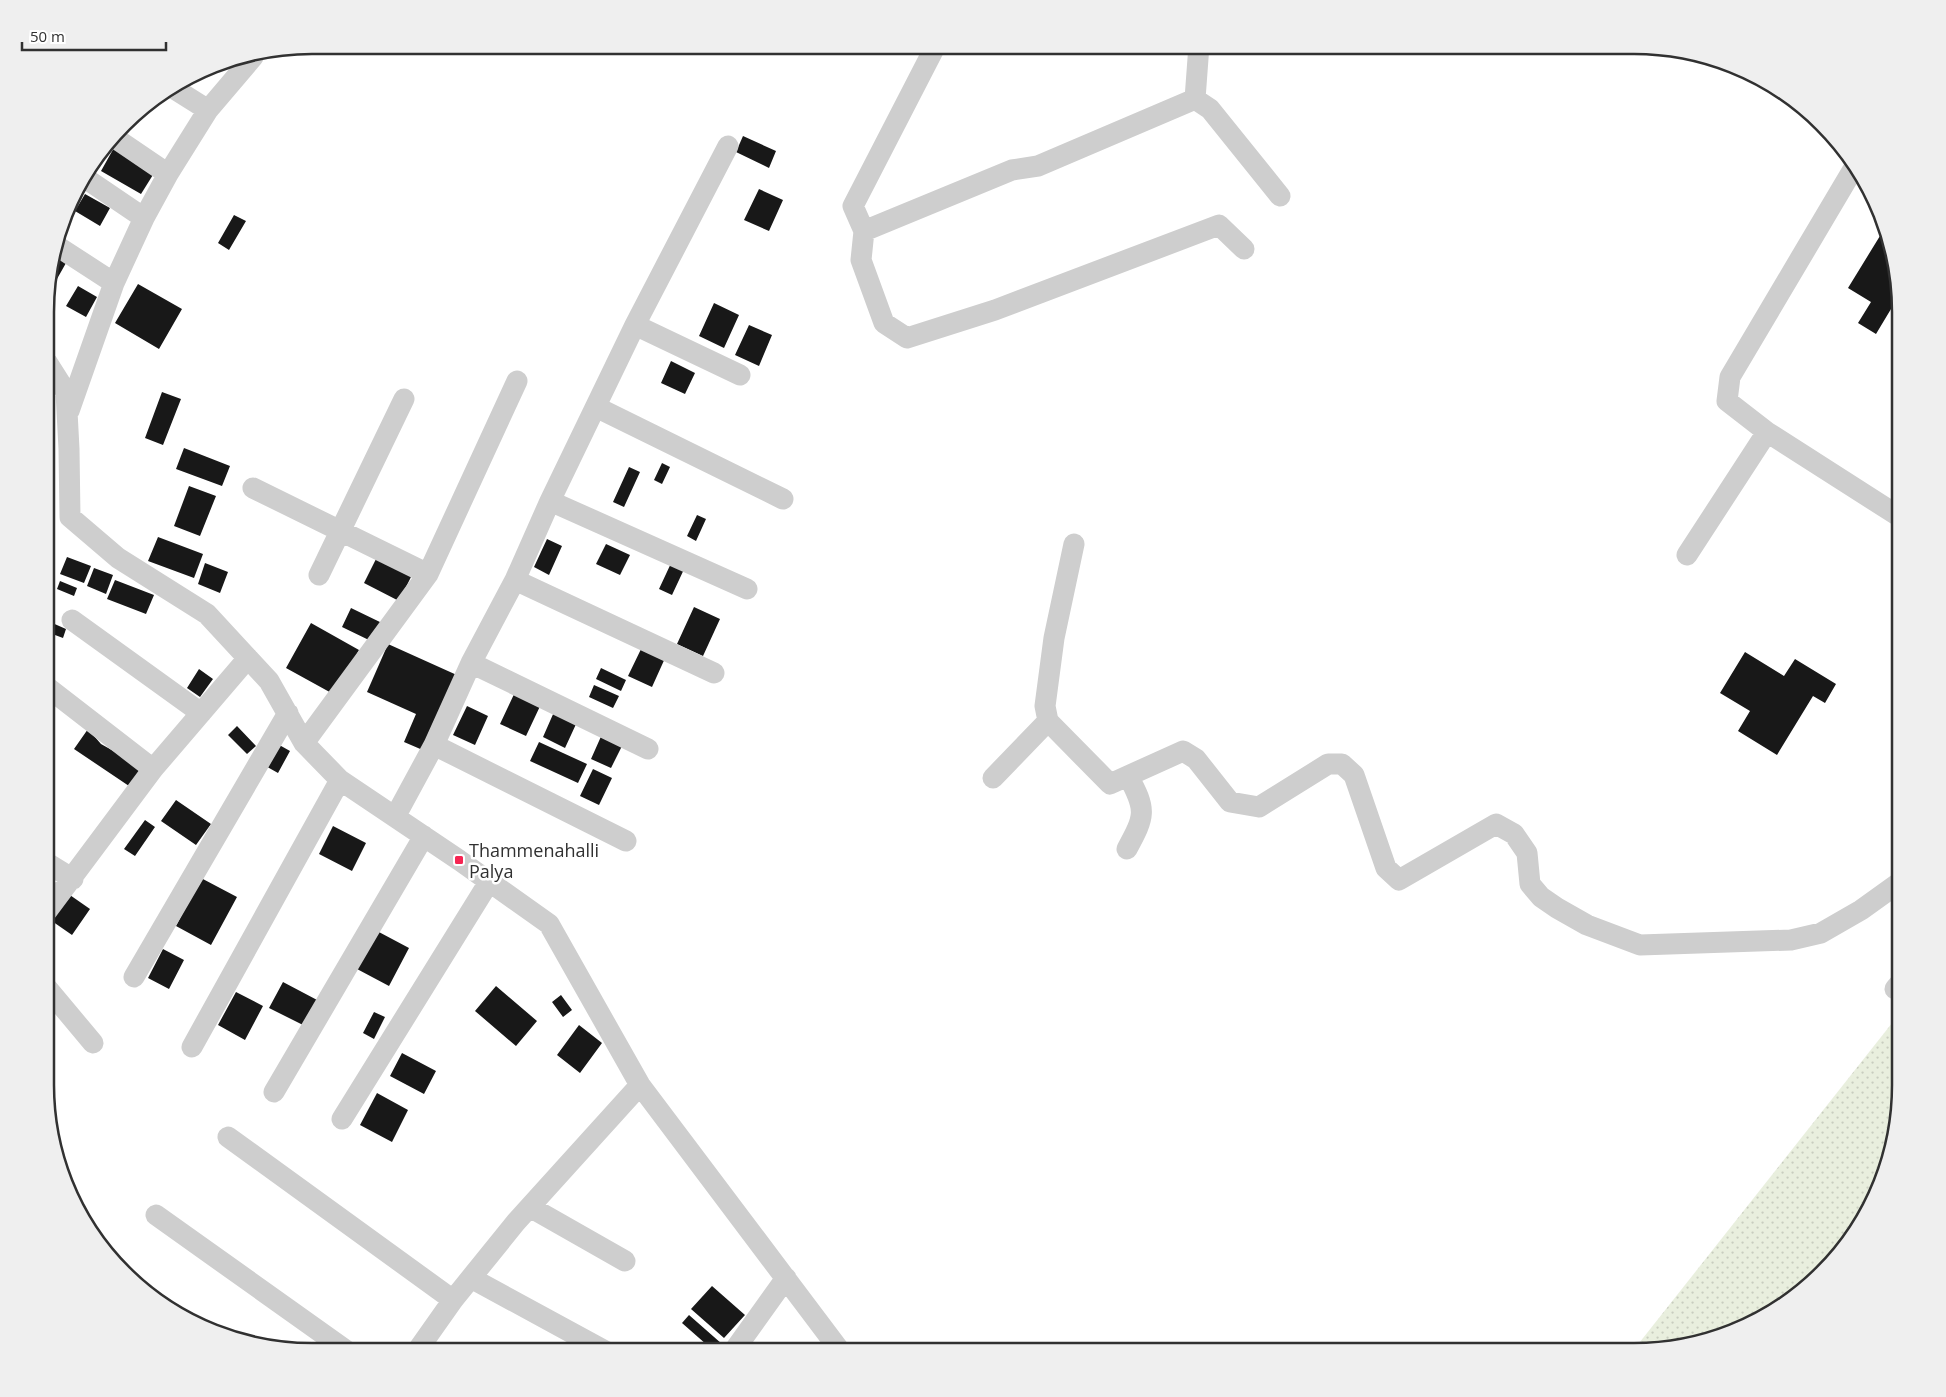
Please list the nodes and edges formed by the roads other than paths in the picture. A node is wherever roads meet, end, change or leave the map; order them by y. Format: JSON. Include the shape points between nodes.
{"nodes":[{"id":1,"x":931,"y":54,"type":"edge"},
{"id":2,"x":1198,"y":54,"type":"edge"},
{"id":3,"x":248,"y":62,"type":"edge"},
{"id":4,"x":178,"y":91,"type":"edge"},
{"id":5,"x":1195,"y":99,"type":"junction"},
{"id":6,"x":208,"y":110,"type":"junction"},
{"id":7,"x":119,"y":141,"type":"edge"},
{"id":8,"x":728,"y":146,"type":"dead end"},
{"id":9,"x":1851,"y":172,"type":"edge"},
{"id":10,"x":168,"y":174,"type":"junction"},
{"id":11,"x":89,"y":181,"type":"edge"},
{"id":12,"x":1280,"y":196,"type":"dead end"},
{"id":13,"x":144,"y":218,"type":"junction"},
{"id":14,"x":864,"y":231,"type":"junction"},
{"id":15,"x":62,"y":249,"type":"edge"},
{"id":16,"x":1244,"y":249,"type":"dead end"},
{"id":17,"x":114,"y":283,"type":"junction"},
{"id":18,"x":635,"y":325,"type":"junction"},
{"id":19,"x":54,"y":373,"type":"edge"},
{"id":20,"x":740,"y":375,"type":"dead end"},
{"id":21,"x":517,"y":381,"type":"dead end"},
{"id":22,"x":404,"y":399,"type":"dead end"},
{"id":23,"x":596,"y":407,"type":"junction"},
{"id":24,"x":67,"y":416,"type":"junction"},
{"id":25,"x":1767,"y":432,"type":"junction"},
{"id":26,"x":252,"y":488,"type":"dead end"},
{"id":27,"x":783,"y":498,"type":"dead end"},
{"id":28,"x":550,"y":500,"type":"junction"},
{"id":29,"x":1892,"y":512,"type":"edge"},
{"id":30,"x":340,"y":531,"type":"junction"},
{"id":31,"x":1074,"y":544,"type":"dead end"},
{"id":32,"x":1687,"y":555,"type":"dead end"},
{"id":33,"x":428,"y":574,"type":"junction"},
{"id":34,"x":319,"y":575,"type":"dead end"},
{"id":35,"x":515,"y":580,"type":"junction"},
{"id":36,"x":747,"y":589,"type":"dead end"},
{"id":37,"x":72,"y":620,"type":"dead end"},
{"id":38,"x":248,"y":658,"type":"junction"},
{"id":39,"x":471,"y":663,"type":"junction"},
{"id":40,"x":714,"y":673,"type":"dead end"},
{"id":41,"x":54,"y":692,"type":"edge"},
{"id":42,"x":201,"y":713,"type":"junction"},
{"id":43,"x":288,"y":713,"type":"junction"},
{"id":44,"x":1048,"y":721,"type":"junction"},
{"id":45,"x":304,"y":743,"type":"junction"},
{"id":46,"x":434,"y":745,"type":"junction"},
{"id":47,"x":648,"y":749,"type":"dead end"},
{"id":48,"x":153,"y":769,"type":"junction"},
{"id":49,"x":1128,"y":776,"type":"junction"},
{"id":50,"x":993,"y":778,"type":"dead end"},
{"id":51,"x":340,"y":780,"type":"junction"},
{"id":52,"x":395,"y":816,"type":"junction"},
{"id":53,"x":424,"y":836,"type":"junction"},
{"id":54,"x":626,"y":841,"type":"dead end"},
{"id":55,"x":1127,"y":850,"type":"dead end"},
{"id":56,"x":54,"y":867,"type":"edge"},
{"id":57,"x":72,"y":879,"type":"junction"},
{"id":58,"x":489,"y":882,"type":"junction"},
{"id":59,"x":1892,"y":888,"type":"edge"},
{"id":60,"x":54,"y":902,"type":"edge"},
{"id":61,"x":134,"y":977,"type":"dead end"},
{"id":62,"x":54,"y":996,"type":"edge"},
{"id":63,"x":92,"y":1042,"type":"dead end"},
{"id":64,"x":192,"y":1047,"type":"dead end"},
{"id":65,"x":640,"y":1085,"type":"junction"},
{"id":66,"x":274,"y":1092,"type":"dead end"},
{"id":67,"x":342,"y":1119,"type":"dead end"},
{"id":68,"x":228,"y":1137,"type":"dead end"},
{"id":69,"x":530,"y":1207,"type":"junction"},
{"id":70,"x":156,"y":1215,"type":"dead end"},
{"id":71,"x":625,"y":1261,"type":"dead end"},
{"id":72,"x":471,"y":1278,"type":"junction"},
{"id":73,"x":786,"y":1278,"type":"junction"},
{"id":74,"x":453,"y":1300,"type":"junction"},
{"id":75,"x":334,"y":1343,"type":"edge"},
{"id":76,"x":424,"y":1343,"type":"edge"},
{"id":77,"x":590,"y":1343,"type":"edge"},
{"id":78,"x":739,"y":1343,"type":"edge"},
{"id":79,"x":834,"y":1343,"type":"edge"}],
"edges":[{"from":1,"to":14,"type":"street","via":[[853,206]]},
{"from":2,"to":5,"type":"street"},
{"from":3,"to":6,"type":"street"},
{"from":4,"to":6,"type":"street"},
{"from":5,"to":12,"type":"street","via":[[1210,109]]},
{"from":5,"to":14,"type":"street","via":[[1038,166],[1012,170]]},
{"from":6,"to":10,"type":"street"},
{"from":7,"to":10,"type":"street"},
{"from":8,"to":18,"type":"street"},
{"from":9,"to":25,"type":"street","via":[[1730,377],[1727,401]]},
{"from":10,"to":13,"type":"street"},
{"from":11,"to":13,"type":"street"},
{"from":13,"to":17,"type":"street"},
{"from":14,"to":16,"type":"street","via":[[861,260],[884,323],[907,338],[995,310],[1219,225]]},
{"from":15,"to":17,"type":"street"},
{"from":17,"to":24,"type":"street"},
{"from":18,"to":20,"type":"street"},
{"from":18,"to":23,"type":"street"},
{"from":19,"to":24,"type":"street","via":[[66,392]]},
{"from":21,"to":33,"type":"street"},
{"from":22,"to":30,"type":"street"},
{"from":23,"to":27,"type":"street"},
{"from":23,"to":28,"type":"street"},
{"from":24,"to":38,"type":"street","via":[[70,517],[118,558],[207,614]]},
{"from":25,"to":29,"type":"street"},
{"from":25,"to":32,"type":"street"},
{"from":26,"to":30,"type":"street"},
{"from":28,"to":35,"type":"street"},
{"from":28,"to":36,"type":"street"},
{"from":30,"to":33,"type":"street"},
{"from":30,"to":34,"type":"street"},
{"from":31,"to":44,"type":"street","via":[[1054,638],[1045,706]]},
{"from":33,"to":45,"type":"street"},
{"from":35,"to":39,"type":"street"},
{"from":35,"to":40,"type":"street"},
{"from":37,"to":42,"type":"street"},
{"from":38,"to":42,"type":"street"},
{"from":38,"to":43,"type":"street","via":[[269,681]]},
{"from":39,"to":46,"type":"street"},
{"from":39,"to":47,"type":"street"},
{"from":41,"to":48,"type":"street"},
{"from":42,"to":48,"type":"street"},
{"from":43,"to":45,"type":"street"},
{"from":43,"to":61,"type":"street"},
{"from":44,"to":49,"type":"street","via":[[1110,784]]},
{"from":44,"to":50,"type":"street"},
{"from":45,"to":51,"type":"street"},
{"from":46,"to":52,"type":"street"},
{"from":46,"to":54,"type":"street"},
{"from":48,"to":57,"type":"street"},
{"from":49,"to":55,"type":"street","via":[[1139,796],[1142,817]]},
{"from":49,"to":59,"type":"street","via":[[1183,751],[1196,759],[1230,802],[1259,807],[1328,764],[1342,764],[1354,775],[1386,868],[1399,880],[1496,824],[1514,834],[1527,853],[1530,884],[1541,897],[1587,925],[1640,945],[1791,940],[1821,933]]},
{"from":51,"to":52,"type":"street"},
{"from":51,"to":64,"type":"street"},
{"from":52,"to":53,"type":"street"},
{"from":53,"to":58,"type":"street"},
{"from":53,"to":66,"type":"street"},
{"from":56,"to":57,"type":"street"},
{"from":57,"to":60,"type":"street"},
{"from":58,"to":65,"type":"street","via":[[549,924]]},
{"from":58,"to":67,"type":"street"},
{"from":62,"to":63,"type":"street"},
{"from":65,"to":69,"type":"street"},
{"from":65,"to":73,"type":"street"},
{"from":68,"to":74,"type":"street"},
{"from":69,"to":71,"type":"street"},
{"from":69,"to":72,"type":"street"},
{"from":70,"to":75,"type":"street"},
{"from":72,"to":74,"type":"street"},
{"from":72,"to":77,"type":"street"},
{"from":73,"to":78,"type":"street"},
{"from":73,"to":79,"type":"street"},
{"from":74,"to":76,"type":"street"}]}
